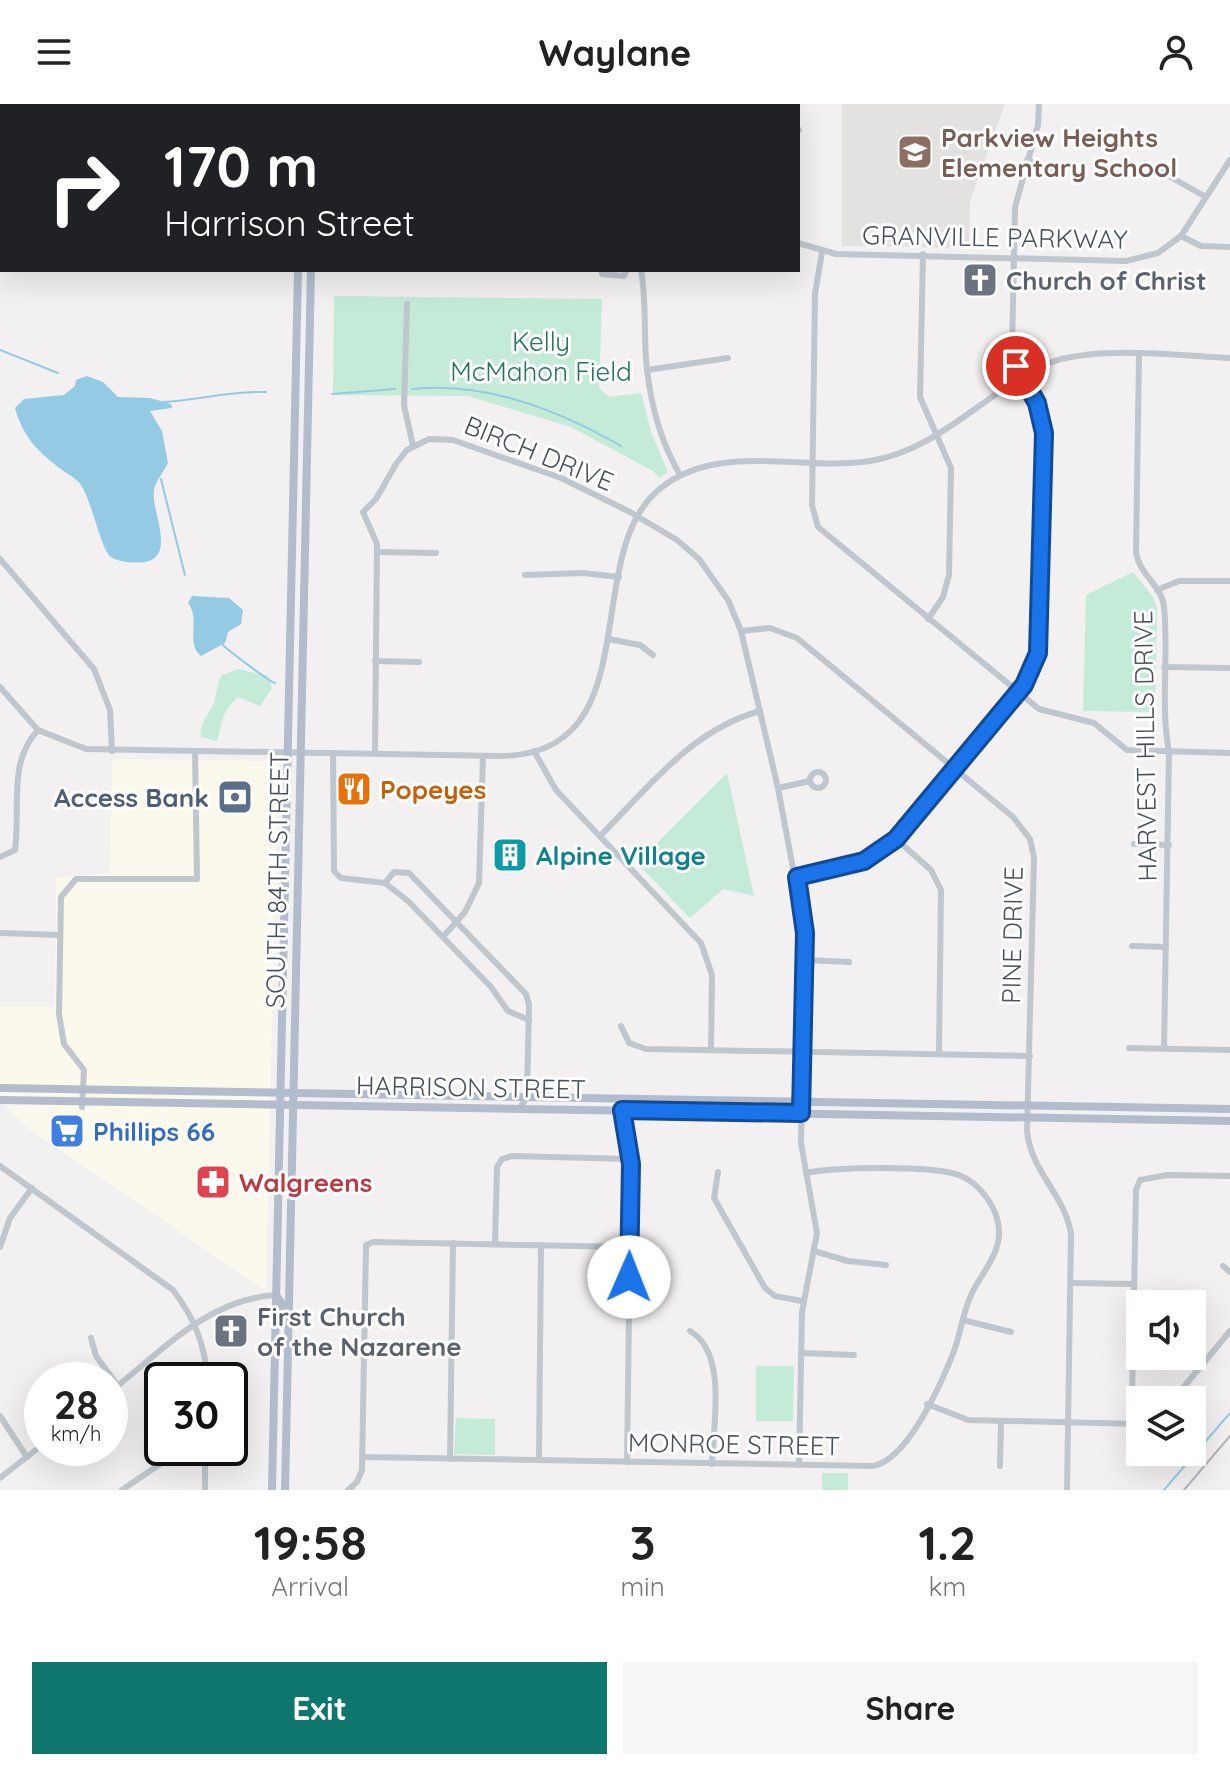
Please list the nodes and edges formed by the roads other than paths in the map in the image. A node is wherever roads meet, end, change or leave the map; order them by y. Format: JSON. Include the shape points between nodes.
{"nodes":[{"id":1,"x":1039,"y":104,"type":"edge"},
{"id":2,"x":1027,"y":160,"type":"junction"},
{"id":3,"x":1230,"y":160,"type":"edge"},
{"id":4,"x":1146,"y":163,"type":"dead end"},
{"id":5,"x":1050,"y":168,"type":"dead end"},
{"id":6,"x":1206,"y":197,"type":"junction"},
{"id":7,"x":1181,"y":236,"type":"junction"},
{"id":8,"x":800,"y":244,"type":"edge"},
{"id":9,"x":1230,"y":247,"type":"edge"},
{"id":10,"x":822,"y":252,"type":"junction"},
{"id":11,"x":923,"y":254,"type":"junction"},
{"id":12,"x":1014,"y":257,"type":"junction"},
{"id":13,"x":298,"y":272,"type":"edge"},
{"id":14,"x":311,"y":272,"type":"edge"},
{"id":15,"x":602,"y":272,"type":"edge"},
{"id":16,"x":626,"y":272,"type":"edge"},
{"id":17,"x":641,"y":272,"type":"edge"},
{"id":18,"x":407,"y":304,"type":"dead end"},
{"id":19,"x":1139,"y":356,"type":"junction"},
{"id":20,"x":728,"y":358,"type":"dead end"},
{"id":21,"x":1230,"y":358,"type":"edge"},
{"id":22,"x":647,"y":370,"type":"junction"},
{"id":23,"x":1023,"y":379,"type":"junction"},
{"id":24,"x":938,"y":434,"type":"junction"},
{"id":25,"x":413,"y":446,"type":"junction"},
{"id":26,"x":812,"y":464,"type":"junction"},
{"id":27,"x":680,"y":475,"type":"junction"},
{"id":28,"x":637,"y":517,"type":"junction"},
{"id":29,"x":377,"y":552,"type":"junction"},
{"id":30,"x":436,"y":553,"type":"dead end"},
{"id":31,"x":0,"y":559,"type":"edge"},
{"id":32,"x":525,"y":575,"type":"dead end"},
{"id":33,"x":619,"y":577,"type":"junction"},
{"id":34,"x":1230,"y":581,"type":"edge"},
{"id":35,"x":1157,"y":590,"type":"junction"},
{"id":36,"x":928,"y":619,"type":"junction"},
{"id":37,"x":741,"y":631,"type":"junction"},
{"id":38,"x":608,"y":639,"type":"junction"},
{"id":39,"x":653,"y":655,"type":"dead end"},
{"id":40,"x":375,"y":661,"type":"junction"},
{"id":41,"x":419,"y":662,"type":"dead end"},
{"id":42,"x":1164,"y":667,"type":"junction"},
{"id":43,"x":1230,"y":668,"type":"edge"},
{"id":44,"x":0,"y":687,"type":"edge"},
{"id":45,"x":1017,"y":693,"type":"junction"},
{"id":46,"x":760,"y":711,"type":"junction"},
{"id":47,"x":38,"y":730,"type":"junction"},
{"id":48,"x":112,"y":751,"type":"junction"},
{"id":49,"x":195,"y":751,"type":"junction"},
{"id":50,"x":534,"y":751,"type":"junction"},
{"id":51,"x":1169,"y":752,"type":"junction"},
{"id":52,"x":288,"y":753,"type":"junction"},
{"id":53,"x":300,"y":753,"type":"junction"},
{"id":54,"x":333,"y":753,"type":"junction"},
{"id":55,"x":1230,"y":753,"type":"edge"},
{"id":56,"x":375,"y":754,"type":"junction"},
{"id":57,"x":483,"y":756,"type":"junction"},
{"id":58,"x":954,"y":769,"type":"junction"},
{"id":59,"x":810,"y":781,"type":"dead end"},
{"id":60,"x":778,"y":788,"type":"junction"},
{"id":61,"x":600,"y":836,"type":"junction"},
{"id":62,"x":896,"y":839,"type":"junction"},
{"id":63,"x":1134,"y":844,"type":"dead end"},
{"id":64,"x":1169,"y":845,"type":"junction"},
{"id":65,"x":0,"y":857,"type":"edge"},
{"id":66,"x":797,"y":877,"type":"junction"},
{"id":67,"x":385,"y":883,"type":"junction"},
{"id":68,"x":458,"y":920,"type":"junction"},
{"id":69,"x":0,"y":933,"type":"edge"},
{"id":70,"x":60,"y":935,"type":"junction"},
{"id":71,"x":443,"y":937,"type":"junction"},
{"id":72,"x":1132,"y":946,"type":"dead end"},
{"id":73,"x":1166,"y":947,"type":"junction"},
{"id":74,"x":805,"y":960,"type":"junction"},
{"id":75,"x":849,"y":962,"type":"dead end"},
{"id":76,"x":529,"y":1020,"type":"junction"},
{"id":77,"x":621,"y":1026,"type":"dead end"},
{"id":78,"x":1129,"y":1048,"type":"dead end"},
{"id":79,"x":1164,"y":1048,"type":"junction"},
{"id":80,"x":711,"y":1050,"type":"junction"},
{"id":81,"x":1230,"y":1050,"type":"edge"},
{"id":82,"x":802,"y":1052,"type":"junction"},
{"id":83,"x":939,"y":1054,"type":"junction"},
{"id":84,"x":1030,"y":1056,"type":"junction"},
{"id":85,"x":0,"y":1088,"type":"edge"},
{"id":86,"x":82,"y":1090,"type":"junction"},
{"id":87,"x":280,"y":1093,"type":"junction"},
{"id":88,"x":293,"y":1093,"type":"junction"},
{"id":89,"x":527,"y":1097,"type":"junction"},
{"id":90,"x":629,"y":1099,"type":"junction"},
{"id":91,"x":0,"y":1100,"type":"edge"},
{"id":92,"x":82,"y":1104,"type":"junction"},
{"id":93,"x":280,"y":1104,"type":"junction"},
{"id":94,"x":292,"y":1104,"type":"junction"},
{"id":95,"x":520,"y":1108,"type":"junction"},
{"id":96,"x":801,"y":1108,"type":"junction"},
{"id":97,"x":1230,"y":1109,"type":"edge"},
{"id":98,"x":622,"y":1110,"type":"junction"},
{"id":99,"x":1028,"y":1112,"type":"junction"},
{"id":100,"x":1230,"y":1121,"type":"edge"},
{"id":101,"x":630,"y":1159,"type":"junction"},
{"id":102,"x":0,"y":1166,"type":"edge"},
{"id":103,"x":718,"y":1172,"type":"dead end"},
{"id":104,"x":806,"y":1173,"type":"junction"},
{"id":105,"x":1230,"y":1176,"type":"edge"},
{"id":106,"x":32,"y":1188,"type":"junction"},
{"id":107,"x":453,"y":1243,"type":"junction"},
{"id":108,"x":495,"y":1244,"type":"junction"},
{"id":109,"x":541,"y":1245,"type":"junction"},
{"id":110,"x":0,"y":1247,"type":"edge"},
{"id":111,"x":630,"y":1247,"type":"junction"},
{"id":112,"x":814,"y":1251,"type":"junction"},
{"id":113,"x":886,"y":1265,"type":"dead end"},
{"id":114,"x":1223,"y":1266,"type":"dead end"},
{"id":115,"x":1230,"y":1272,"type":"edge"},
{"id":116,"x":1071,"y":1283,"type":"junction"},
{"id":117,"x":1133,"y":1284,"type":"junction"},
{"id":118,"x":276,"y":1295,"type":"junction"},
{"id":119,"x":802,"y":1301,"type":"junction"},
{"id":120,"x":963,"y":1320,"type":"junction"},
{"id":121,"x":195,"y":1325,"type":"junction"},
{"id":122,"x":690,"y":1331,"type":"dead end"},
{"id":123,"x":1230,"y":1331,"type":"edge"},
{"id":124,"x":1011,"y":1332,"type":"dead end"},
{"id":125,"x":91,"y":1338,"type":"dead end"},
{"id":126,"x":801,"y":1353,"type":"junction"},
{"id":127,"x":854,"y":1355,"type":"dead end"},
{"id":128,"x":100,"y":1362,"type":"edge"},
{"id":129,"x":205,"y":1362,"type":"edge"},
{"id":130,"x":287,"y":1369,"type":"junction"},
{"id":131,"x":128,"y":1378,"type":"edge"},
{"id":132,"x":1132,"y":1386,"type":"edge"},
{"id":133,"x":1185,"y":1386,"type":"edge"},
{"id":134,"x":927,"y":1404,"type":"junction"},
{"id":135,"x":0,"y":1416,"type":"edge"},
{"id":136,"x":1001,"y":1421,"type":"junction"},
{"id":137,"x":1069,"y":1423,"type":"junction"},
{"id":138,"x":1126,"y":1423,"type":"edge"},
{"id":139,"x":24,"y":1452,"type":"edge"},
{"id":140,"x":362,"y":1457,"type":"junction"},
{"id":141,"x":24,"y":1459,"type":"edge"},
{"id":142,"x":450,"y":1459,"type":"junction"},
{"id":143,"x":539,"y":1460,"type":"junction"},
{"id":144,"x":627,"y":1462,"type":"junction"},
{"id":145,"x":712,"y":1464,"type":"junction"},
{"id":146,"x":799,"y":1465,"type":"junction"},
{"id":147,"x":157,"y":1466,"type":"edge"},
{"id":148,"x":205,"y":1466,"type":"edge"},
{"id":149,"x":1000,"y":1466,"type":"dead end"},
{"id":150,"x":0,"y":1478,"type":"edge"},
{"id":151,"x":350,"y":1489,"type":"edge"},
{"id":152,"x":122,"y":1490,"type":"edge"},
{"id":153,"x":205,"y":1490,"type":"edge"},
{"id":154,"x":272,"y":1490,"type":"edge"},
{"id":155,"x":285,"y":1490,"type":"edge"},
{"id":156,"x":1067,"y":1490,"type":"edge"}],
"edges":[{"from":1,"to":2,"type":"street"},
{"from":2,"to":5,"type":"street"},
{"from":2,"to":12,"type":"street","via":[[1015,207]]},
{"from":3,"to":6,"type":"street"},
{"from":4,"to":6,"type":"street"},
{"from":6,"to":7,"type":"street"},
{"from":7,"to":9,"type":"street","via":[[1201,246]]},
{"from":7,"to":12,"type":"street","name":"GRANVILLE PARKWAY","via":[[1158,253],[1135,260]]},
{"from":8,"to":10,"type":"street","name":"GRANVILLE PARKWAY"},
{"from":10,"to":11,"type":"street","name":"GRANVILLE PARKWAY"},
{"from":10,"to":26,"type":"street","via":[[815,294]]},
{"from":11,"to":12,"type":"street","name":"GRANVILLE PARKWAY"},
{"from":11,"to":24,"type":"street","via":[[920,391],[925,414]]},
{"from":12,"to":23,"type":"street","via":[[1012,351]]},
{"from":13,"to":52,"type":"main road","name":"SOUTH 84TH STREET"},
{"from":14,"to":53,"type":"main road","name":"SOUTH 84TH STREET"},
{"from":15,"to":16,"type":"street"},
{"from":17,"to":22,"type":"street"},
{"from":18,"to":25,"type":"street","via":[[404,405]]},
{"from":19,"to":21,"type":"street"},
{"from":19,"to":23,"type":"street","via":[[1066,358]]},
{"from":19,"to":35,"type":"street","name":"HARVEST HILLS DRIVE","via":[[1136,552],[1141,571]]},
{"from":20,"to":22,"type":"street"},
{"from":22,"to":27,"type":"street","via":[[660,431]]},
{"from":23,"to":24,"type":"street"},
{"from":23,"to":45,"type":"street","via":[[1037,403],[1044,433],[1041,596],[1038,653]]},
{"from":24,"to":26,"type":"street","via":[[874,461]]},
{"from":24,"to":36,"type":"street","via":[[951,468],[949,569],[945,592]]},
{"from":25,"to":28,"type":"street","name":"BIRCH DRIVE","via":[[441,438],[466,443],[561,478]]},
{"from":25,"to":29,"type":"street","via":[[363,512]]},
{"from":26,"to":27,"type":"street","via":[[734,462]]},
{"from":26,"to":36,"type":"street","via":[[812,510],[818,527]]},
{"from":27,"to":28,"type":"street","via":[[656,492]]},
{"from":28,"to":33,"type":"street"},
{"from":28,"to":37,"type":"street","name":"BIRCH DRIVE","via":[[714,575]]},
{"from":29,"to":30,"type":"street"},
{"from":29,"to":40,"type":"street"},
{"from":31,"to":48,"type":"street","via":[[94,669],[110,710]]},
{"from":32,"to":33,"type":"street"},
{"from":33,"to":38,"type":"street"},
{"from":34,"to":35,"type":"street","via":[[1179,581]]},
{"from":35,"to":42,"type":"street","name":"HARVEST HILLS DRIVE","via":[[1164,607]]},
{"from":36,"to":45,"type":"street"},
{"from":37,"to":46,"type":"street","name":"BIRCH DRIVE"},
{"from":37,"to":58,"type":"street","name":"PINE DRIVE","via":[[775,629],[797,638]]},
{"from":38,"to":39,"type":"street","via":[[640,645]]},
{"from":38,"to":50,"type":"street","via":[[589,707],[568,732]]},
{"from":40,"to":41,"type":"street"},
{"from":40,"to":56,"type":"street"},
{"from":42,"to":43,"type":"street"},
{"from":42,"to":51,"type":"street","name":"HARVEST HILLS DRIVE"},
{"from":44,"to":47,"type":"street"},
{"from":45,"to":51,"type":"street","via":[[1047,713],[1097,724],[1123,748]]},
{"from":45,"to":58,"type":"street"},
{"from":46,"to":60,"type":"street","name":"BIRCH DRIVE"},
{"from":46,"to":61,"type":"street","via":[[701,737]]},
{"from":47,"to":48,"type":"street","via":[[65,743]]},
{"from":47,"to":65,"type":"street","via":[[24,747],[18,769],[15,850]]},
{"from":48,"to":49,"type":"street"},
{"from":49,"to":52,"type":"street"},
{"from":49,"to":70,"type":"street","via":[[197,879],[76,879],[61,897]]},
{"from":50,"to":57,"type":"street"},
{"from":50,"to":61,"type":"street","via":[[546,777]]},
{"from":51,"to":55,"type":"street"},
{"from":51,"to":64,"type":"street","name":"HARVEST HILLS DRIVE"},
{"from":52,"to":53,"type":"street"},
{"from":52,"to":87,"type":"main road","name":"SOUTH 84TH STREET"},
{"from":53,"to":54,"type":"street"},
{"from":53,"to":88,"type":"main road","name":"SOUTH 84TH STREET"},
{"from":54,"to":56,"type":"street"},
{"from":54,"to":67,"type":"street","via":[[334,871],[341,878]]},
{"from":56,"to":57,"type":"street"},
{"from":57,"to":68,"type":"street","via":[[479,883]]},
{"from":58,"to":62,"type":"street"},
{"from":58,"to":84,"type":"street","name":"PINE DRIVE","via":[[1018,822],[1032,845]]},
{"from":59,"to":60,"type":"street"},
{"from":60,"to":66,"type":"street","name":"BIRCH DRIVE"},
{"from":61,"to":80,"type":"street","via":[[704,947],[712,975]]},
{"from":62,"to":66,"type":"street","via":[[864,861]]},
{"from":62,"to":83,"type":"street","via":[[931,870],[941,890]]},
{"from":63,"to":64,"type":"street"},
{"from":64,"to":73,"type":"street","name":"HARVEST HILLS DRIVE"},
{"from":66,"to":74,"type":"street","name":"BIRCH DRIVE"},
{"from":67,"to":68,"type":"street","via":[[394,872],[409,873]]},
{"from":67,"to":71,"type":"street"},
{"from":68,"to":71,"type":"street"},
{"from":68,"to":76,"type":"street","via":[[526,994]]},
{"from":69,"to":70,"type":"street"},
{"from":70,"to":86,"type":"street","via":[[61,1035],[81,1063]]},
{"from":71,"to":76,"type":"street","via":[[508,1011]]},
{"from":72,"to":73,"type":"street"},
{"from":73,"to":79,"type":"street","name":"HARVEST HILLS DRIVE"},
{"from":74,"to":75,"type":"street"},
{"from":74,"to":82,"type":"street","name":"BIRCH DRIVE"},
{"from":76,"to":89,"type":"street"},
{"from":77,"to":80,"type":"street","via":[[629,1043],[638,1048]]},
{"from":78,"to":79,"type":"street"},
{"from":79,"to":81,"type":"street"},
{"from":80,"to":82,"type":"street"},
{"from":82,"to":83,"type":"street"},
{"from":82,"to":96,"type":"street","name":"BIRCH DRIVE"},
{"from":83,"to":84,"type":"street"},
{"from":84,"to":99,"type":"street","name":"PINE DRIVE"},
{"from":85,"to":86,"type":"main road","name":"HARRISON STREET"},
{"from":86,"to":87,"type":"main road","name":"HARRISON STREET"},
{"from":86,"to":92,"type":"street"},
{"from":87,"to":88,"type":"main road","name":"HARRISON STREET"},
{"from":87,"to":93,"type":"main road","name":"SOUTH 84TH STREET"},
{"from":88,"to":89,"type":"main road","name":"HARRISON STREET"},
{"from":88,"to":94,"type":"main road","name":"SOUTH 84TH STREET"},
{"from":89,"to":90,"type":"main road","name":"HARRISON STREET"},
{"from":89,"to":95,"type":"street"},
{"from":90,"to":96,"type":"main road","name":"HARRISON STREET"},
{"from":90,"to":98,"type":"street"},
{"from":91,"to":92,"type":"main road","name":"HARRISON STREET"},
{"from":92,"to":93,"type":"main road","name":"HARRISON STREET"},
{"from":93,"to":94,"type":"main road","name":"HARRISON STREET"},
{"from":93,"to":118,"type":"main road","name":"SOUTH 84TH STREET"},
{"from":94,"to":95,"type":"main road","name":"HARRISON STREET"},
{"from":94,"to":130,"type":"main road","name":"SOUTH 84TH STREET"},
{"from":95,"to":98,"type":"main road","name":"HARRISON STREET"},
{"from":96,"to":98,"type":"main road","name":"HARRISON STREET"},
{"from":96,"to":99,"type":"main road","name":"HARRISON STREET"},
{"from":96,"to":104,"type":"street","name":"BIRCH DRIVE"},
{"from":97,"to":99,"type":"main road","name":"HARRISON STREET"},
{"from":98,"to":101,"type":"street"},
{"from":99,"to":100,"type":"main road","name":"HARRISON STREET"},
{"from":99,"to":116,"type":"street","name":"PINE DRIVE","via":[[1033,1160],[1069,1224]]},
{"from":101,"to":108,"type":"street","via":[[512,1156],[499,1162]]},
{"from":101,"to":111,"type":"street"},
{"from":102,"to":106,"type":"street"},
{"from":103,"to":119,"type":"street","via":[[714,1198],[765,1288],[775,1296]]},
{"from":104,"to":112,"type":"street","name":"BIRCH DRIVE","via":[[817,1228]]},
{"from":104,"to":120,"type":"street","via":[[956,1174],[974,1184],[986,1197],[1000,1233]]},
{"from":105,"to":117,"type":"street","via":[[1140,1180],[1134,1202]]},
{"from":106,"to":110,"type":"street","via":[[10,1218]]},
{"from":106,"to":121,"type":"street","via":[[163,1279]]},
{"from":107,"to":108,"type":"street"},
{"from":107,"to":140,"type":"street","via":[[366,1245]]},
{"from":107,"to":142,"type":"street"},
{"from":108,"to":109,"type":"street"},
{"from":109,"to":111,"type":"street"},
{"from":109,"to":143,"type":"street"},
{"from":111,"to":144,"type":"street"},
{"from":112,"to":113,"type":"street"},
{"from":112,"to":119,"type":"street","name":"BIRCH DRIVE"},
{"from":114,"to":115,"type":"street"},
{"from":116,"to":117,"type":"street"},
{"from":116,"to":137,"type":"street","name":"PINE DRIVE"},
{"from":117,"to":132,"type":"street"},
{"from":118,"to":121,"type":"street","via":[[224,1305]]},
{"from":118,"to":130,"type":"main road","via":[[283,1305]]},
{"from":118,"to":154,"type":"main road","name":"SOUTH 84TH STREET"},
{"from":119,"to":126,"type":"street","name":"BIRCH DRIVE"},
{"from":120,"to":124,"type":"street"},
{"from":120,"to":134,"type":"street"},
{"from":121,"to":129,"type":"street"},
{"from":121,"to":131,"type":"street"},
{"from":122,"to":145,"type":"street","via":[[704,1343],[713,1368]]},
{"from":123,"to":133,"type":"street"},
{"from":125,"to":128,"type":"street"},
{"from":126,"to":127,"type":"street"},
{"from":126,"to":146,"type":"street","name":"BIRCH DRIVE"},
{"from":130,"to":155,"type":"main road","name":"SOUTH 84TH STREET"},
{"from":134,"to":136,"type":"street","via":[[962,1420]]},
{"from":134,"to":146,"type":"street","name":"MONROE STREET","via":[[898,1454],[887,1463]]},
{"from":135,"to":139,"type":"street"},
{"from":136,"to":137,"type":"street"},
{"from":136,"to":149,"type":"street"},
{"from":137,"to":138,"type":"street"},
{"from":137,"to":156,"type":"street","name":"PINE DRIVE"},
{"from":140,"to":142,"type":"street","name":"MONROE STREET"},
{"from":140,"to":151,"type":"street","via":[[361,1474]]},
{"from":141,"to":150,"type":"street"},
{"from":142,"to":143,"type":"street","name":"MONROE STREET"},
{"from":143,"to":144,"type":"street","name":"MONROE STREET"},
{"from":144,"to":145,"type":"street","name":"MONROE STREET"},
{"from":145,"to":146,"type":"street","name":"MONROE STREET"},
{"from":147,"to":152,"type":"street"},
{"from":148,"to":153,"type":"street"}]}
